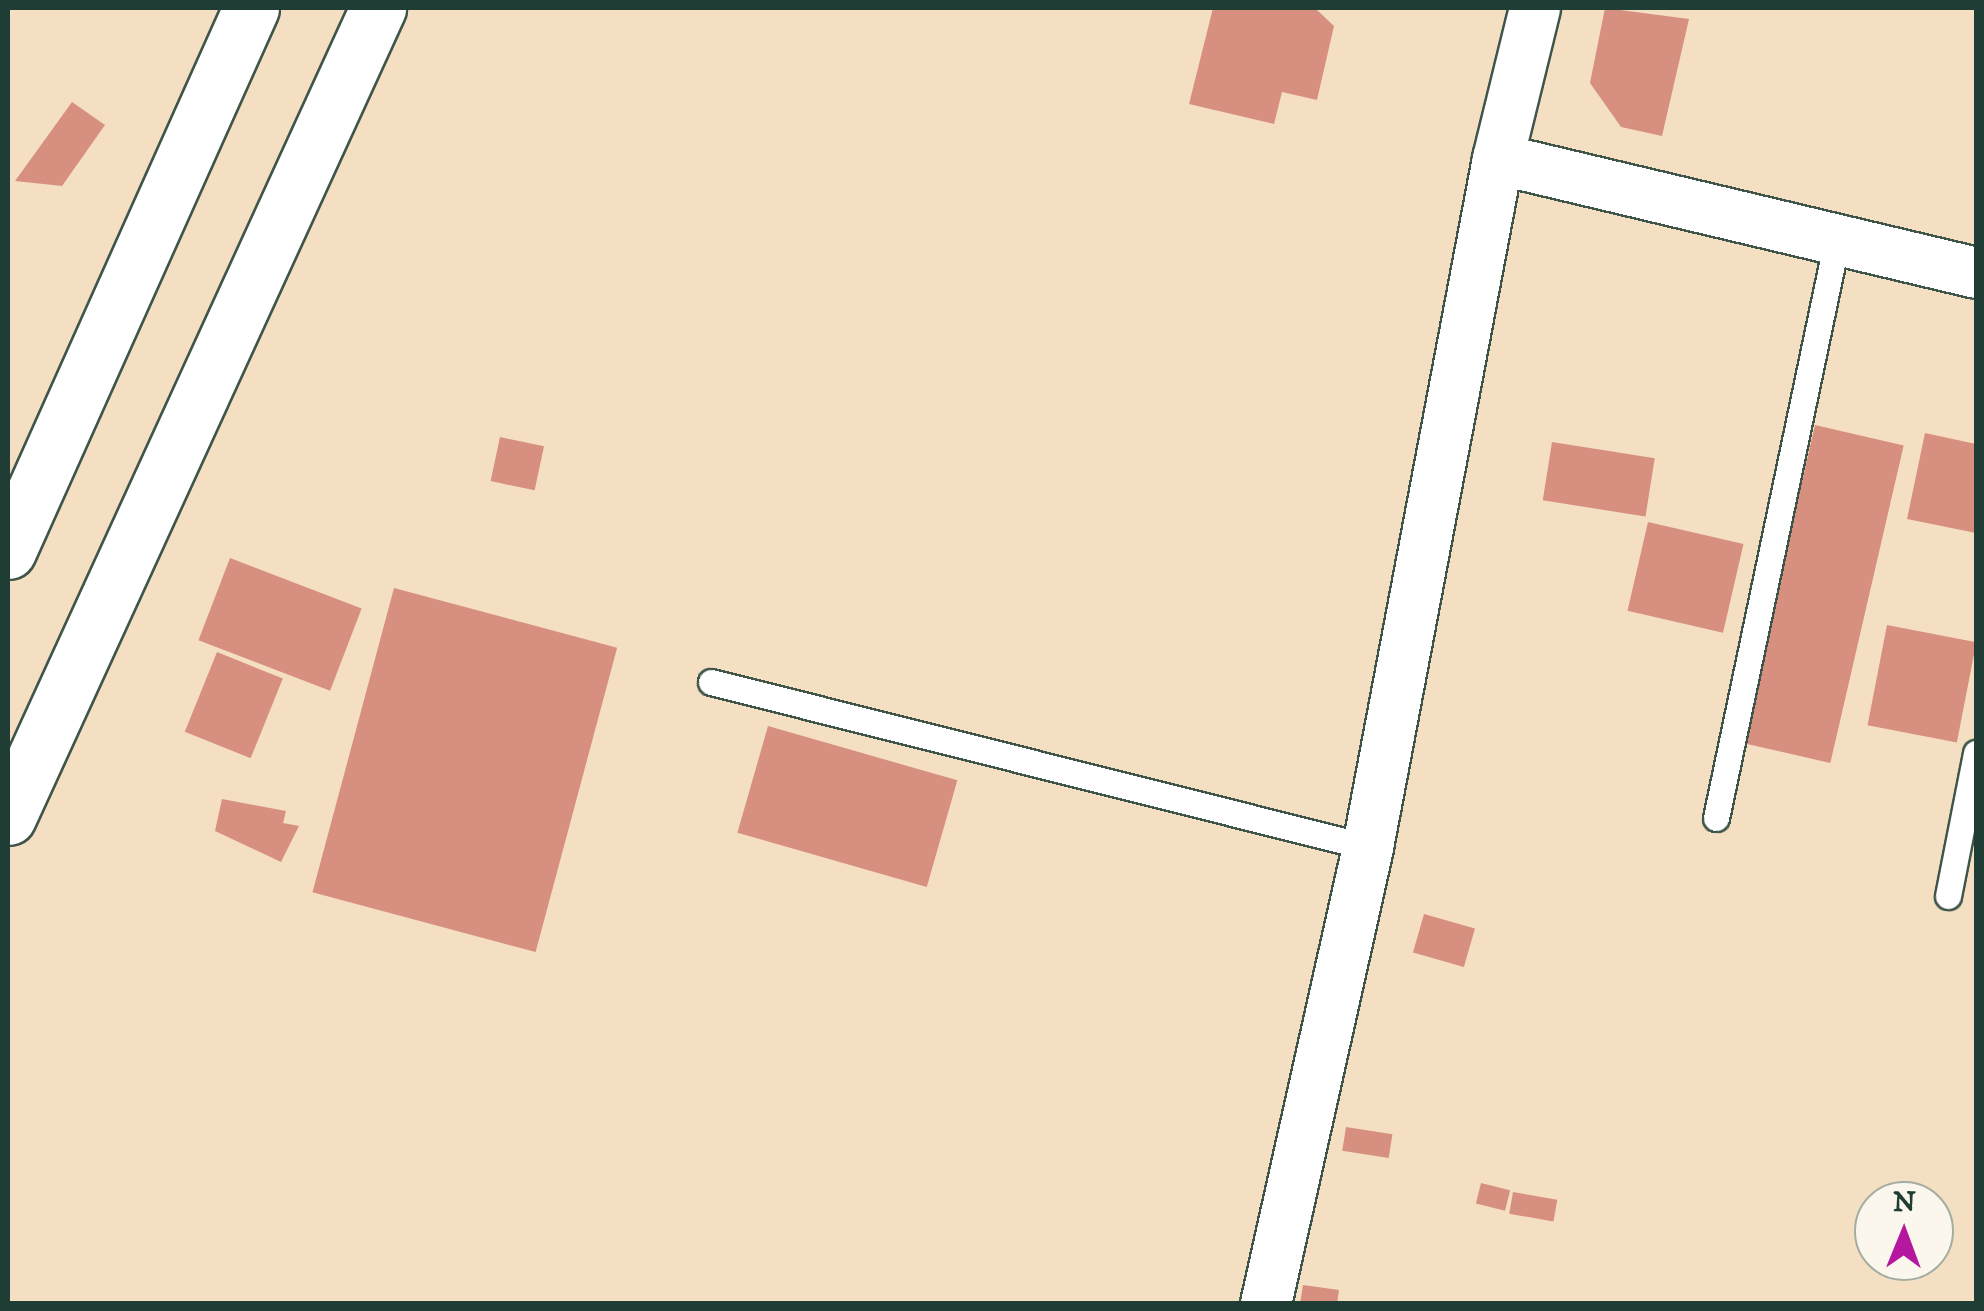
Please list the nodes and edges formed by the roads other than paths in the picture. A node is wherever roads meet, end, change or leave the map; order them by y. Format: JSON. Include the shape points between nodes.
{"nodes":[{"id":1,"x":251,"y":8,"type":"edge"},
{"id":2,"x":378,"y":8,"type":"edge"},
{"id":3,"x":1535,"y":8,"type":"edge"},
{"id":4,"x":1498,"y":159,"type":"junction"},
{"id":5,"x":1837,"y":240,"type":"junction"},
{"id":6,"x":1976,"y":273,"type":"edge"},
{"id":7,"x":8,"y":551,"type":"edge"},
{"id":8,"x":710,"y":682,"type":"dead end"},
{"id":9,"x":1976,"y":753,"type":"edge"},
{"id":10,"x":8,"y":817,"type":"edge"},
{"id":11,"x":1716,"y":818,"type":"dead end"},
{"id":12,"x":1368,"y":847,"type":"junction"},
{"id":13,"x":1948,"y":896,"type":"dead end"},
{"id":14,"x":1266,"y":1304,"type":"edge"}],
"edges":[{"from":1,"to":7,"type":"street"},
{"from":2,"to":10,"type":"street"},
{"from":3,"to":4,"type":"street"},
{"from":4,"to":5,"type":"street"},
{"from":4,"to":12,"type":"street"},
{"from":5,"to":6,"type":"street"},
{"from":5,"to":11,"type":"lane"},
{"from":8,"to":12,"type":"lane"},
{"from":9,"to":13,"type":"lane"},
{"from":12,"to":14,"type":"street"}]}
